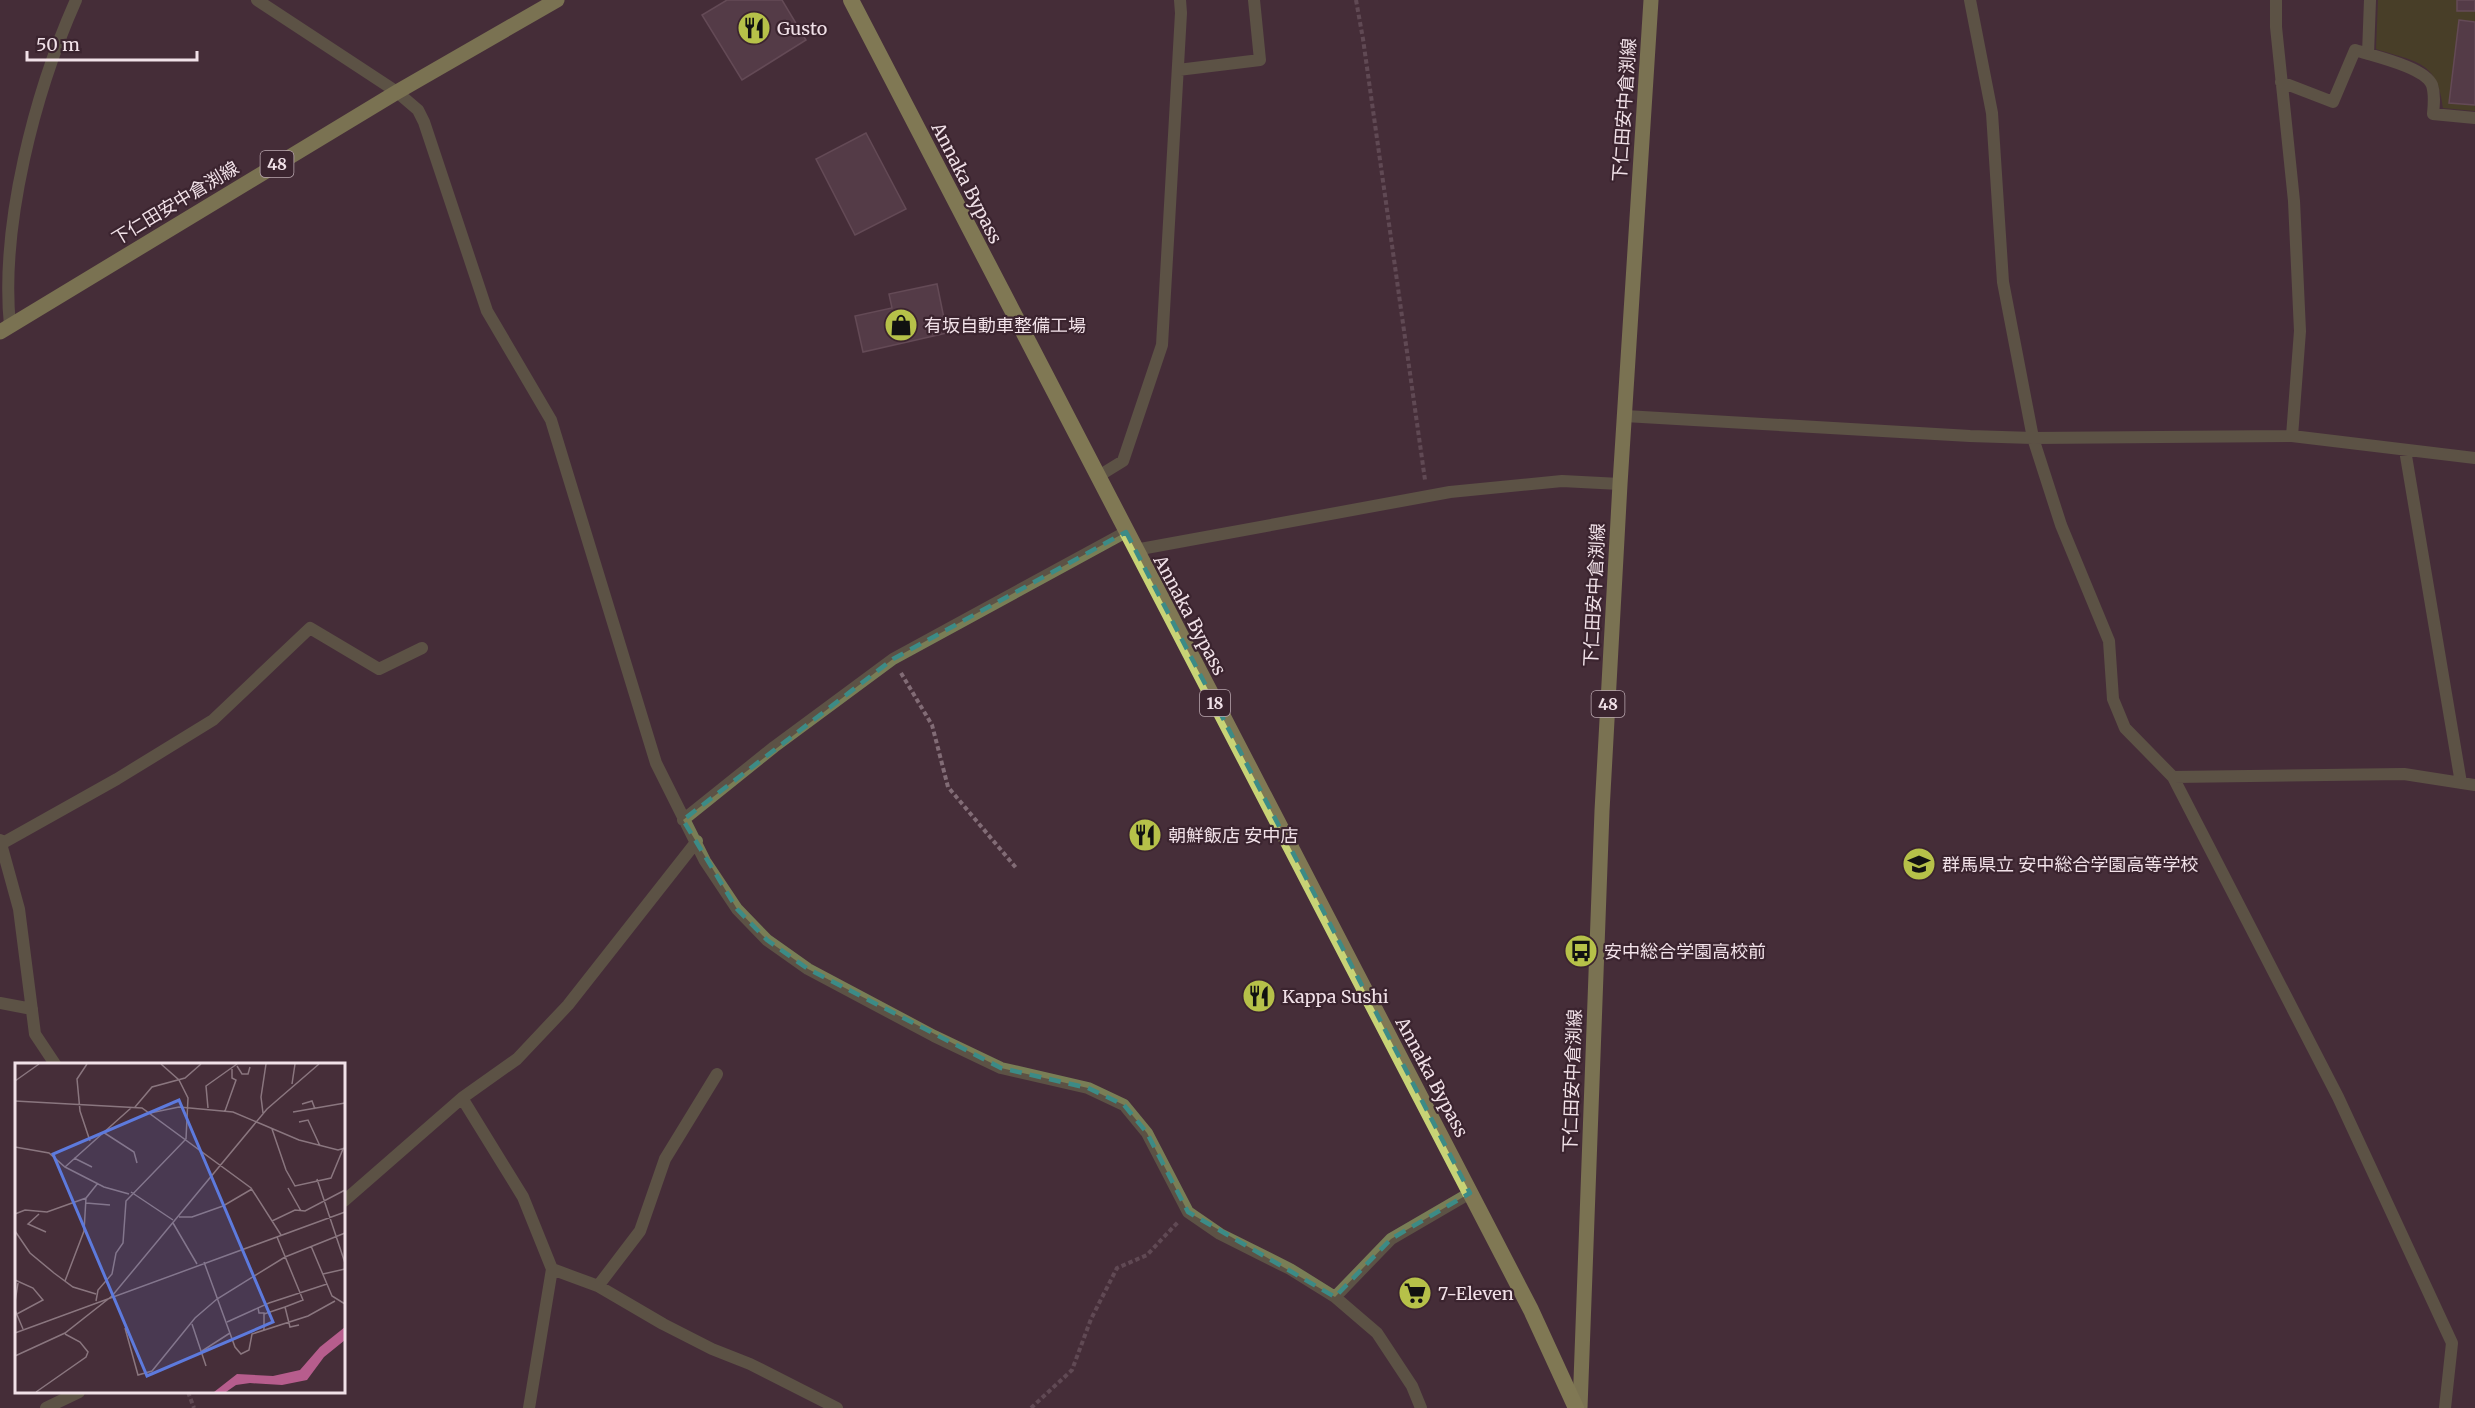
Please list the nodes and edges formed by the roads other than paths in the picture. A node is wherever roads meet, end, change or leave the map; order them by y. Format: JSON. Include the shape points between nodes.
{"nodes":[{"id":1,"x":76,"y":0,"type":"edge"},
{"id":2,"x":257,"y":0,"type":"edge"},
{"id":3,"x":557,"y":0,"type":"edge"},
{"id":4,"x":851,"y":0,"type":"edge"},
{"id":5,"x":1180,"y":0,"type":"edge"},
{"id":6,"x":1254,"y":0,"type":"edge"},
{"id":7,"x":1651,"y":0,"type":"edge"},
{"id":8,"x":1970,"y":0,"type":"edge"},
{"id":9,"x":2276,"y":0,"type":"edge"},
{"id":10,"x":2370,"y":0,"type":"edge"},
{"id":11,"x":2368,"y":54,"type":"junction"},
{"id":12,"x":1178,"y":70,"type":"junction"},
{"id":13,"x":2281,"y":82,"type":"junction"},
{"id":14,"x":397,"y":92,"type":"junction"},
{"id":15,"x":2475,"y":118,"type":"edge"},
{"id":16,"x":5,"y":329,"type":"edge"},
{"id":17,"x":1625,"y":416,"type":"junction"},
{"id":18,"x":2292,"y":436,"type":"junction"},
{"id":19,"x":2033,"y":438,"type":"junction"},
{"id":20,"x":2405,"y":450,"type":"junction"},
{"id":21,"x":2475,"y":458,"type":"edge"},
{"id":22,"x":1097,"y":477,"type":"junction"},
{"id":23,"x":1620,"y":484,"type":"junction"},
{"id":24,"x":1126,"y":532,"type":"junction"},
{"id":25,"x":1135,"y":550,"type":"junction"},
{"id":26,"x":422,"y":648,"type":"dead end"},
{"id":27,"x":2173,"y":777,"type":"junction"},
{"id":28,"x":2461,"y":783,"type":"junction"},
{"id":29,"x":2475,"y":785,"type":"edge"},
{"id":30,"x":683,"y":820,"type":"junction"},
{"id":31,"x":697,"y":841,"type":"junction"},
{"id":32,"x":0,"y":842,"type":"edge"},
{"id":33,"x":0,"y":1004,"type":"edge"},
{"id":34,"x":32,"y":1010,"type":"junction"},
{"id":35,"x":54,"y":1063,"type":"edge"},
{"id":36,"x":717,"y":1074,"type":"dead end"},
{"id":37,"x":462,"y":1098,"type":"junction"},
{"id":38,"x":1470,"y":1193,"type":"junction"},
{"id":39,"x":345,"y":1200,"type":"edge"},
{"id":40,"x":552,"y":1269,"type":"junction"},
{"id":41,"x":598,"y":1286,"type":"junction"},
{"id":42,"x":1335,"y":1298,"type":"junction"},
{"id":43,"x":77,"y":1393,"type":"edge"},
{"id":44,"x":46,"y":1408,"type":"edge"},
{"id":45,"x":529,"y":1408,"type":"edge"},
{"id":46,"x":837,"y":1408,"type":"edge"},
{"id":47,"x":1421,"y":1408,"type":"edge"},
{"id":48,"x":1578,"y":1408,"type":"edge"},
{"id":49,"x":2445,"y":1408,"type":"edge"}],
"edges":[{"from":1,"to":16,"type":"street","via":[[38,98],[10,204]]},
{"from":2,"to":14,"type":"street"},
{"from":3,"to":14,"type":"main road","name":"下仁田安中倉渕線","number":"48"},
{"from":4,"to":22,"type":"highway","name":"Annaka Bypass","number":"18"},
{"from":5,"to":12,"type":"street"},
{"from":6,"to":12,"type":"street","via":[[1260,60]]},
{"from":7,"to":17,"type":"main road","name":"下仁田安中倉渕線","number":"48"},
{"from":8,"to":19,"type":"street","via":[[1992,113],[2003,282]]},
{"from":9,"to":13,"type":"street"},
{"from":10,"to":11,"type":"street"},
{"from":11,"to":13,"type":"street","via":[[2355,50],[2333,102]]},
{"from":11,"to":15,"type":"street","via":[[2421,72],[2431,82],[2433,114]]},
{"from":12,"to":22,"type":"street","via":[[1162,345],[1123,461]]},
{"from":13,"to":18,"type":"street","via":[[2294,201],[2300,332]]},
{"from":14,"to":16,"type":"main road","name":"下仁田安中倉渕線","number":"48"},
{"from":14,"to":30,"type":"street","via":[[424,122],[487,311],[551,420],[657,763]]},
{"from":17,"to":19,"type":"street"},
{"from":17,"to":23,"type":"main road","name":"下仁田安中倉渕線","number":"48"},
{"from":18,"to":19,"type":"street"},
{"from":18,"to":20,"type":"street"},
{"from":19,"to":27,"type":"street","via":[[2061,525],[2109,641],[2113,699],[2125,728]]},
{"from":20,"to":21,"type":"street"},
{"from":20,"to":28,"type":"street"},
{"from":22,"to":24,"type":"highway","name":"Annaka Bypass","number":"18"},
{"from":23,"to":25,"type":"street","via":[[1562,481],[1427,496]]},
{"from":23,"to":48,"type":"main road","name":"下仁田安中倉渕線","number":"48","via":[[1602,812]]},
{"from":24,"to":25,"type":"highway","name":"Annaka Bypass","number":"18"},
{"from":24,"to":30,"type":"street","via":[[894,659]]},
{"from":25,"to":38,"type":"highway","name":"Annaka Bypass","number":"18"},
{"from":26,"to":32,"type":"street","via":[[379,669],[310,627],[213,720],[117,779]]},
{"from":27,"to":28,"type":"street","via":[[2404,774]]},
{"from":27,"to":49,"type":"street","via":[[2337,1097],[2452,1343]]},
{"from":28,"to":29,"type":"street"},
{"from":30,"to":31,"type":"street"},
{"from":31,"to":37,"type":"street","via":[[568,1005],[517,1059]]},
{"from":31,"to":42,"type":"street","via":[[705,861],[737,909],[767,940],[808,969],[1001,1068],[1088,1088],[1124,1105],[1147,1133],[1188,1212]]},
{"from":32,"to":34,"type":"street","via":[[19,909]]},
{"from":33,"to":34,"type":"street"},
{"from":34,"to":35,"type":"street","via":[[35,1034]]},
{"from":36,"to":41,"type":"street","via":[[665,1160],[640,1230]]},
{"from":37,"to":39,"type":"street"},
{"from":37,"to":40,"type":"street","via":[[523,1197]]},
{"from":38,"to":42,"type":"street","via":[[1390,1239]]},
{"from":38,"to":48,"type":"highway","name":"Annaka Bypass","number":"18"},
{"from":40,"to":41,"type":"street"},
{"from":40,"to":45,"type":"street"},
{"from":41,"to":46,"type":"street","via":[[712,1350],[750,1364]]},
{"from":42,"to":47,"type":"street","via":[[1377,1333],[1413,1386]]},
{"from":43,"to":44,"type":"street"}]}
